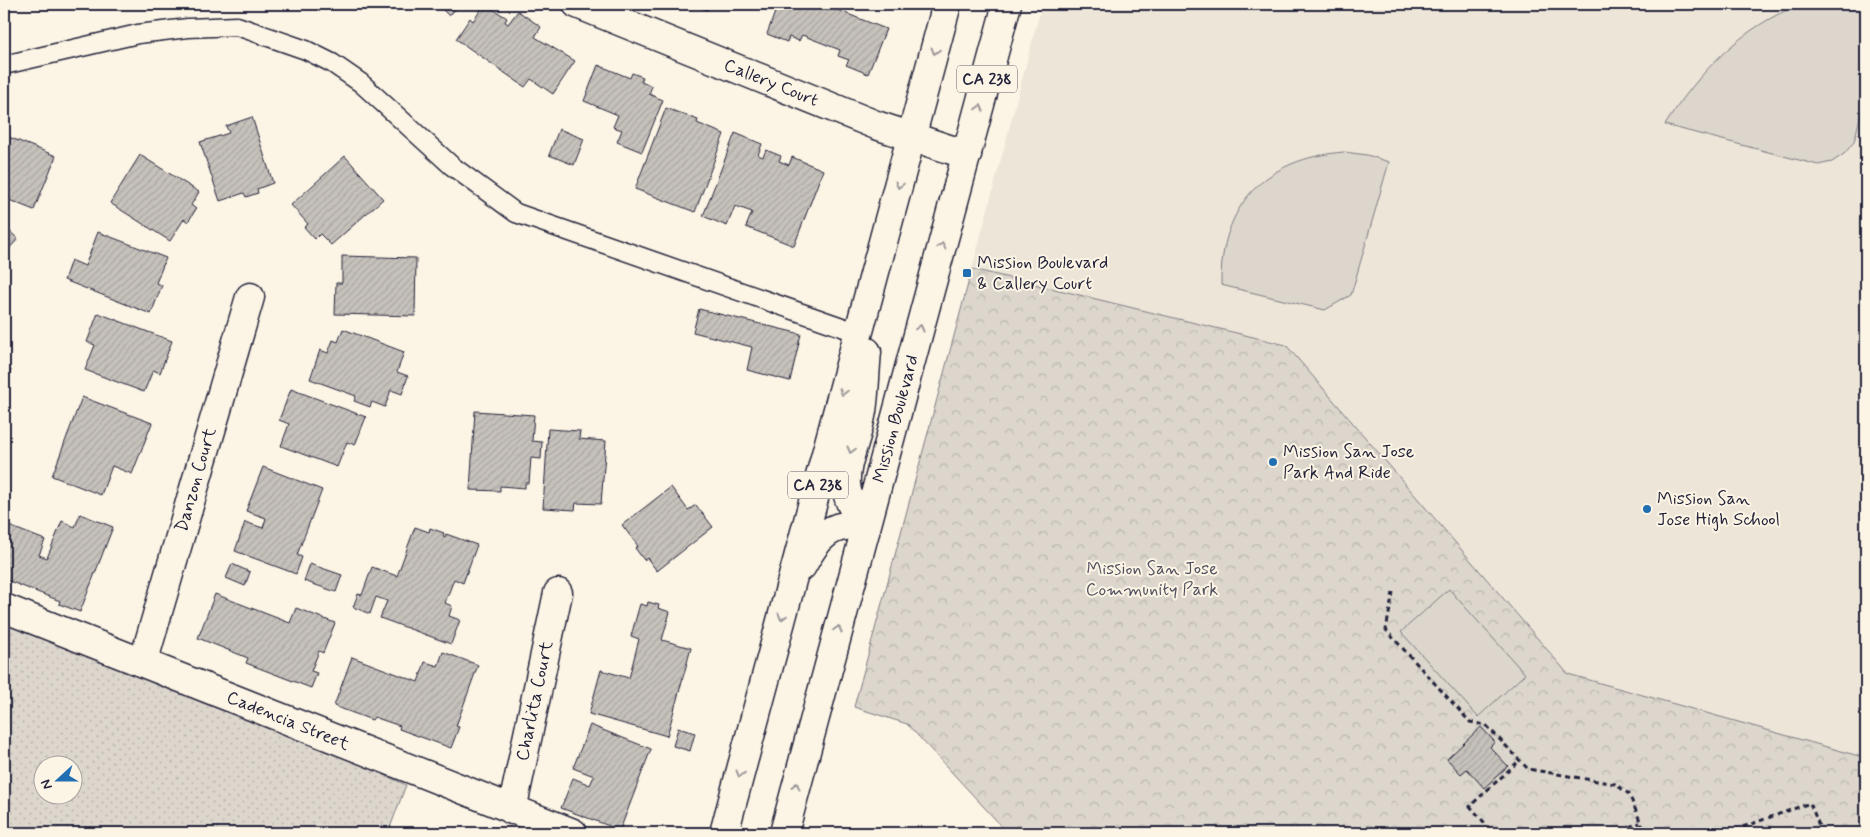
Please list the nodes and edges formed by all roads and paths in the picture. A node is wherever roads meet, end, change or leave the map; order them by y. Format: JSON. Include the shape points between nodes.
{"nodes":[{"id":1,"x":578,"y":4,"type":"edge"},
{"id":2,"x":947,"y":4,"type":"edge"},
{"id":3,"x":1008,"y":4,"type":"edge"},
{"id":4,"x":4,"y":65,"type":"edge"},
{"id":5,"x":911,"y":138,"type":"junction"},
{"id":6,"x":967,"y":155,"type":"junction"},
{"id":7,"x":873,"y":281,"type":"junction"},
{"id":8,"x":250,"y":297,"type":"dead end"},
{"id":9,"x":859,"y":333,"type":"junction"},
{"id":10,"x":866,"y":527,"type":"junction"},
{"id":11,"x":790,"y":590,"type":"junction"},
{"id":12,"x":1393,"y":592,"type":"dead end"},
{"id":13,"x":558,"y":593,"type":"dead end"},
{"id":14,"x":4,"y":608,"type":"edge"},
{"id":15,"x":143,"y":663,"type":"junction"},
{"id":16,"x":1520,"y":760,"type":"junction"},
{"id":17,"x":512,"y":810,"type":"junction"},
{"id":18,"x":1640,"y":823,"type":"junction"},
{"id":19,"x":573,"y":833,"type":"edge"},
{"id":20,"x":724,"y":833,"type":"edge"},
{"id":21,"x":784,"y":833,"type":"edge"},
{"id":22,"x":1499,"y":833,"type":"edge"},
{"id":23,"x":1612,"y":833,"type":"edge"},
{"id":24,"x":1644,"y":833,"type":"edge"},
{"id":25,"x":1726,"y":833,"type":"edge"},
{"id":26,"x":1822,"y":833,"type":"edge"}],
"edges":[{"from":1,"to":5,"type":"main road","name":"Callery Court"},
{"from":2,"to":5,"type":"main road","number":"CA 238","one_way":true},
{"from":6,"to":3,"type":"main road","name":"Mission Boulevard","number":"CA 238","one_way":true},
{"from":4,"to":9,"type":"lane","via":[[138,34],[237,26],[332,62],[361,83],[452,166],[516,213]]},
{"from":5,"to":6,"type":"main road","name":"Callery Court"},
{"from":5,"to":7,"type":"main road","number":"CA 238","one_way":true},
{"from":10,"to":6,"type":"main road","name":"Mission Boulevard","number":"CA 238","one_way":true},
{"from":7,"to":9,"type":"main road","number":"CA 238"},
{"from":7,"to":10,"type":"main road","one_way":true,"via":[[862,411],[845,474],[845,489],[854,513]]},
{"from":8,"to":15,"type":"main road","name":"Danzon Court"},
{"from":9,"to":11,"type":"main road","number":"CA 238","one_way":true},
{"from":10,"to":11,"type":"main road","via":[[849,524],[830,530],[810,550]]},
{"from":21,"to":10,"type":"main road","name":"Mission Boulevard","number":"CA 238","one_way":true},
{"from":11,"to":20,"type":"main road","number":"CA 238","one_way":true},
{"from":12,"to":16,"type":"path","via":[[1386,630],[1470,722],[1486,725]]},
{"from":13,"to":17,"type":"main road","name":"Charlita Court"},
{"from":14,"to":15,"type":"main road","name":"Cadencia Street"},
{"from":15,"to":17,"type":"main road","name":"Cadencia Street"},
{"from":16,"to":18,"type":"path","via":[[1528,768],[1615,784],[1629,794]]},
{"from":16,"to":22,"type":"path","via":[[1470,806],[1489,828]]},
{"from":17,"to":19,"type":"main road","name":"Cadencia Street"},
{"from":18,"to":23,"type":"path"},
{"from":18,"to":24,"type":"path"},
{"from":25,"to":26,"type":"path","via":[[1810,803]]}]}
